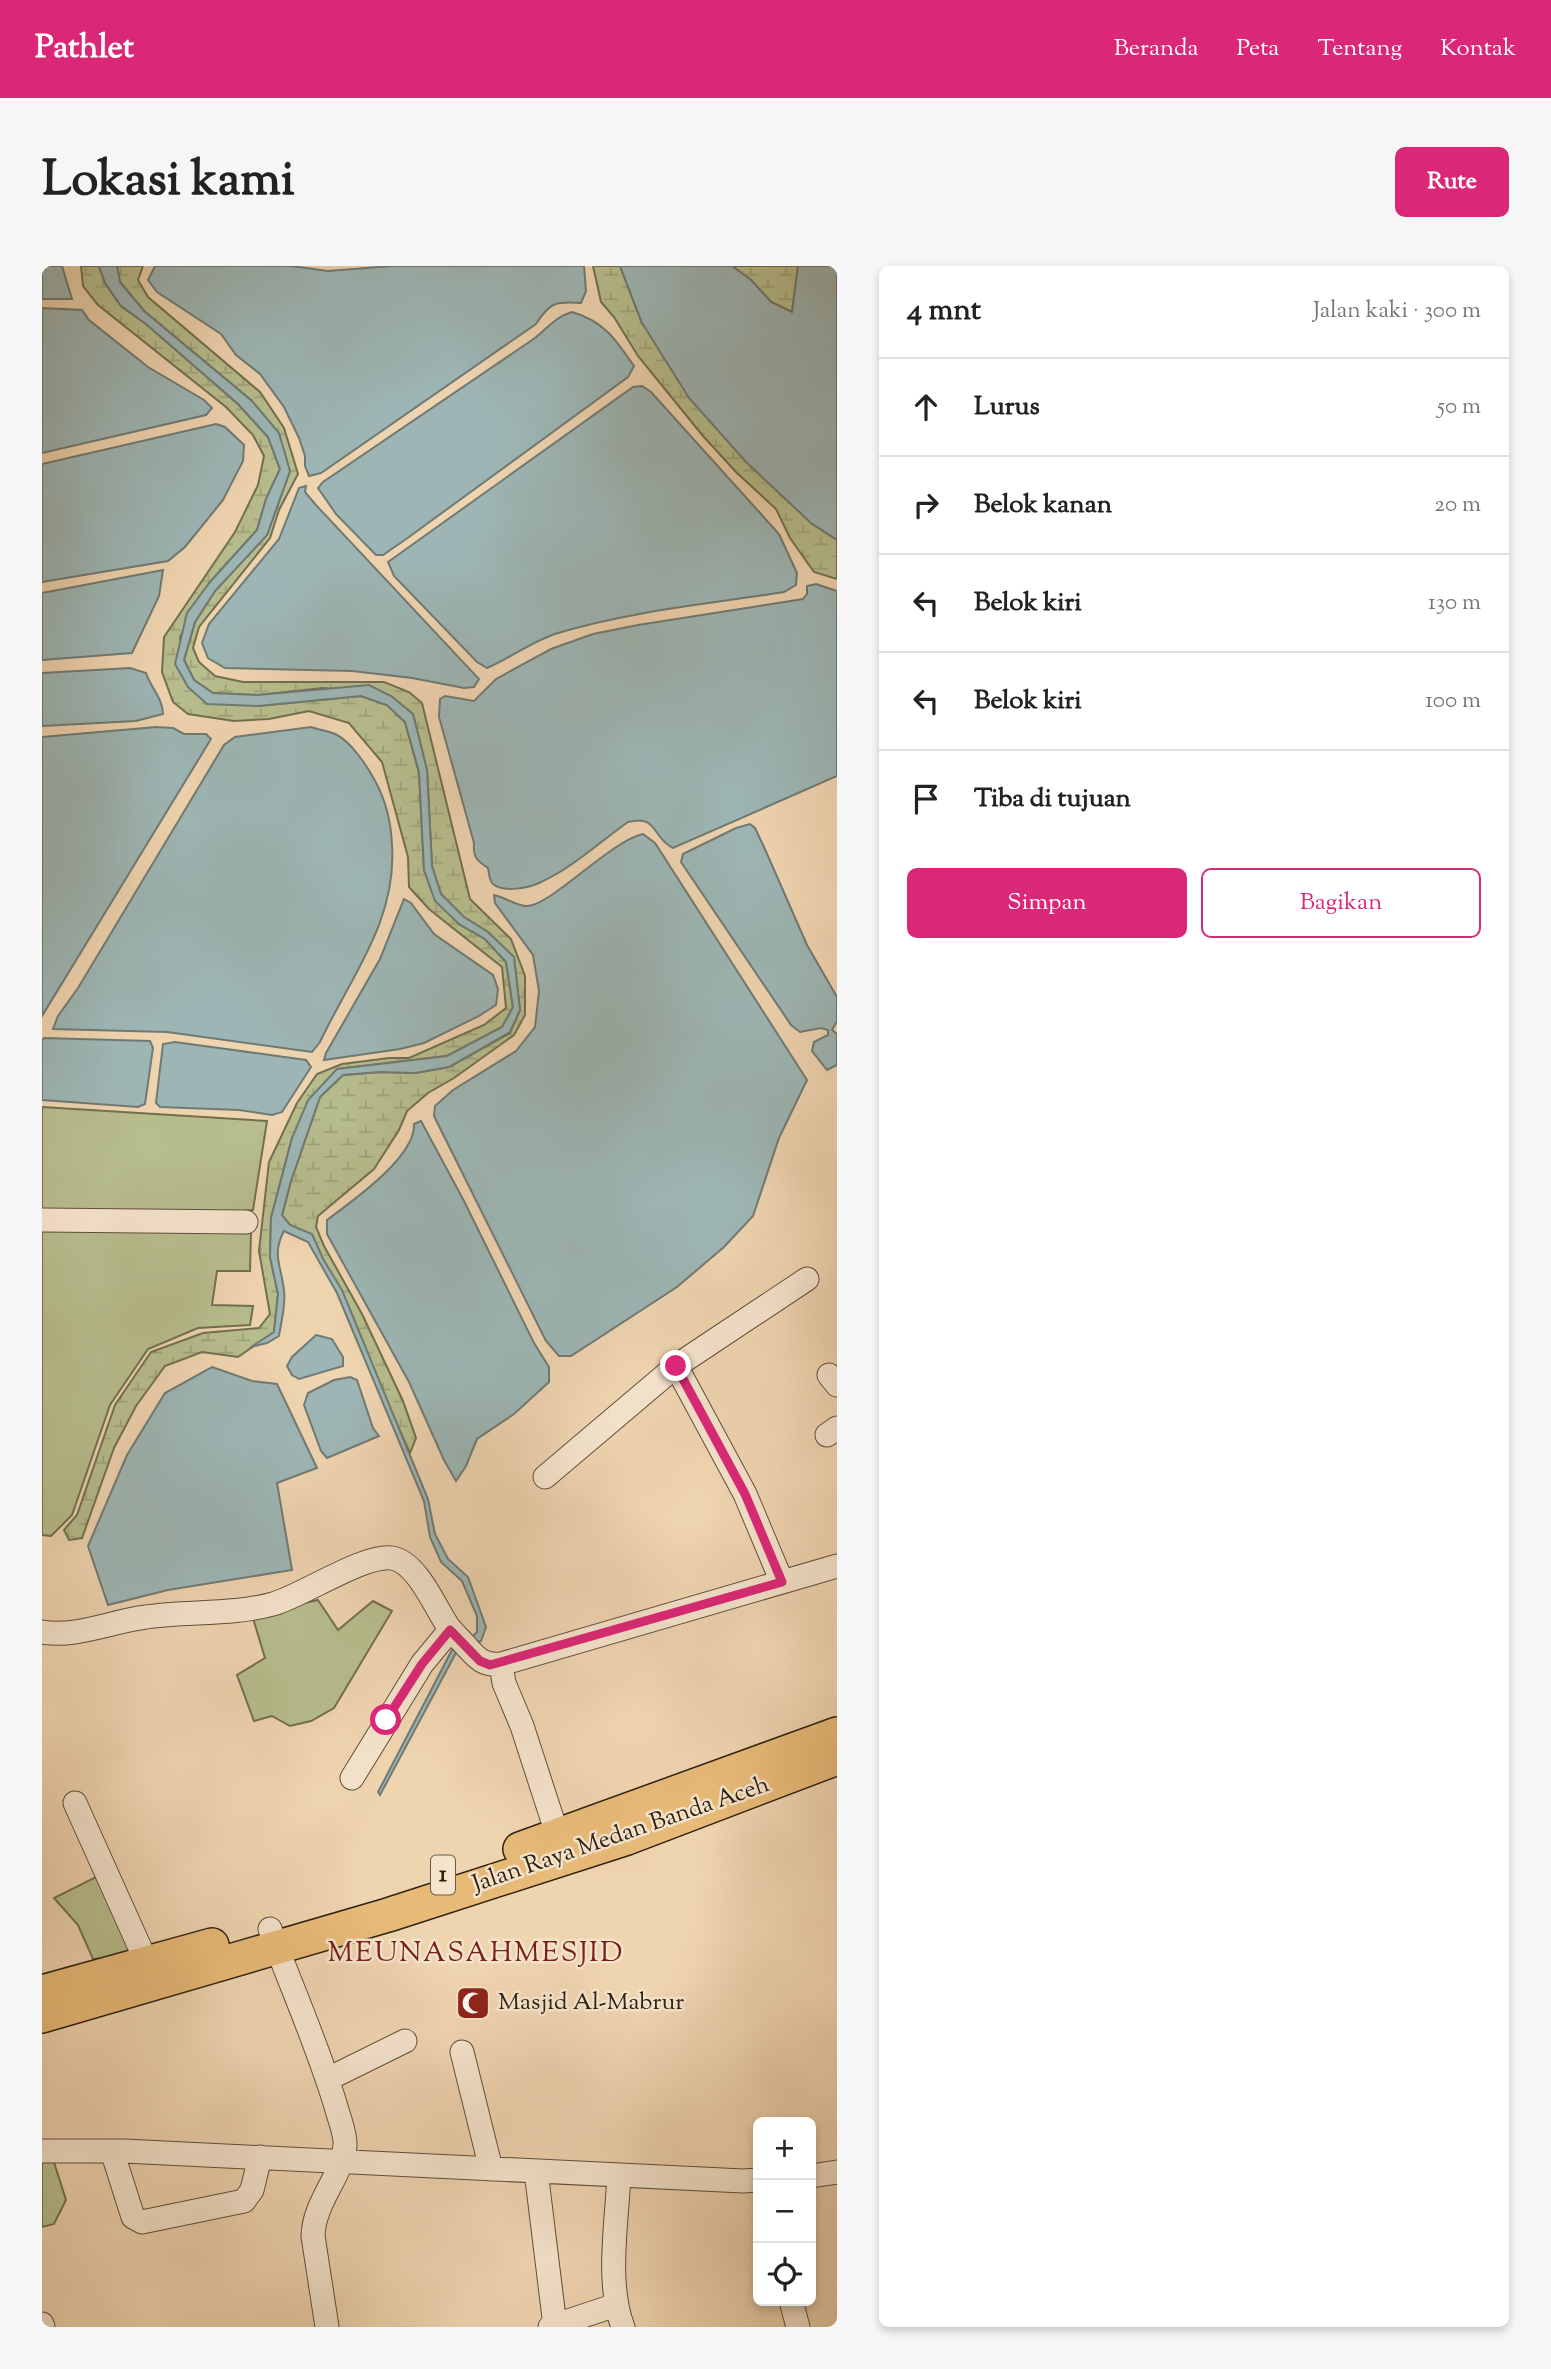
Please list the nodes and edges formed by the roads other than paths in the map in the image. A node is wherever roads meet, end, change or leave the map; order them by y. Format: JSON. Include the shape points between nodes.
{"nodes":[{"id":1,"x":42,"y":1220,"type":"edge"},
{"id":2,"x":246,"y":1222,"type":"dead end"},
{"id":3,"x":807,"y":1279,"type":"dead end"},
{"id":4,"x":676,"y":1366,"type":"junction"},
{"id":5,"x":545,"y":1477,"type":"dead end"},
{"id":6,"x":837,"y":1566,"type":"edge"},
{"id":7,"x":782,"y":1582,"type":"junction"},
{"id":8,"x":42,"y":1632,"type":"edge"},
{"id":9,"x":460,"y":1640,"type":"junction"},
{"id":10,"x":501,"y":1664,"type":"junction"},
{"id":11,"x":837,"y":1734,"type":"edge"},
{"id":12,"x":837,"y":1758,"type":"edge"},
{"id":13,"x":352,"y":1778,"type":"dead end"},
{"id":14,"x":75,"y":1803,"type":"dead end"},
{"id":15,"x":561,"y":1847,"type":"junction"},
{"id":16,"x":274,"y":1938,"type":"junction"},
{"id":17,"x":146,"y":1961,"type":"junction"},
{"id":18,"x":42,"y":1992,"type":"edge"},
{"id":19,"x":42,"y":2016,"type":"edge"},
{"id":20,"x":405,"y":2041,"type":"dead end"},
{"id":21,"x":462,"y":2052,"type":"dead end"},
{"id":22,"x":328,"y":2079,"type":"junction"},
{"id":23,"x":42,"y":2151,"type":"edge"},
{"id":24,"x":112,"y":2151,"type":"junction"},
{"id":25,"x":260,"y":2157,"type":"junction"},
{"id":26,"x":340,"y":2162,"type":"junction"},
{"id":27,"x":491,"y":2169,"type":"junction"},
{"id":28,"x":536,"y":2171,"type":"junction"},
{"id":29,"x":837,"y":2172,"type":"edge"},
{"id":30,"x":619,"y":2175,"type":"junction"},
{"id":31,"x":816,"y":2175,"type":"edge"},
{"id":32,"x":753,"y":2181,"type":"edge"},
{"id":33,"x":792,"y":2306,"type":"edge"},
{"id":34,"x":619,"y":2316,"type":"edge"},
{"id":35,"x":553,"y":2326,"type":"edge"},
{"id":36,"x":327,"y":2327,"type":"edge"},
{"id":37,"x":797,"y":2327,"type":"edge"}],
"edges":[{"from":1,"to":2,"type":"street"},
{"from":3,"to":4,"type":"street"},
{"from":4,"to":5,"type":"street"},
{"from":4,"to":7,"type":"street","via":[[745,1494]]},
{"from":6,"to":7,"type":"street"},
{"from":7,"to":10,"type":"street"},
{"from":8,"to":9,"type":"street","via":[[59,1635],[146,1617],[275,1604],[366,1563],[392,1558],[416,1574]]},
{"from":9,"to":10,"type":"street","via":[[480,1661]]},
{"from":9,"to":13,"type":"street","via":[[422,1664]]},
{"from":10,"to":15,"type":"street"},
{"from":11,"to":15,"type":"highway","name":"Jalan Raya Medan Banda Aceh","number":"1"},
{"from":12,"to":15,"type":"highway","name":"Jalan Raya Medan Banda Aceh","number":"1","via":[[627,1838]]},
{"from":14,"to":17,"type":"street"},
{"from":15,"to":16,"type":"highway","name":"Jalan Raya Medan Banda Aceh","number":"1"},
{"from":16,"to":17,"type":"highway","name":"Jalan Raya Medan Banda Aceh","number":"1"},
{"from":16,"to":19,"type":"highway","name":"Jalan Raya Medan Banda Aceh","number":"1"},
{"from":16,"to":22,"type":"street"},
{"from":17,"to":18,"type":"highway","name":"Jalan Raya Medan Banda Aceh","number":"1"},
{"from":20,"to":22,"type":"street"},
{"from":21,"to":27,"type":"street"},
{"from":22,"to":26,"type":"street","via":[[345,2141]]},
{"from":23,"to":24,"type":"street"},
{"from":24,"to":25,"type":"street"},
{"from":24,"to":25,"type":"street","via":[[133,2217],[142,2222],[244,2201],[252,2190]]},
{"from":25,"to":26,"type":"street"},
{"from":26,"to":27,"type":"street"},
{"from":26,"to":36,"type":"street","via":[[313,2225]]},
{"from":27,"to":28,"type":"street"},
{"from":28,"to":30,"type":"street"},
{"from":28,"to":35,"type":"street"},
{"from":29,"to":31,"type":"street"},
{"from":30,"to":32,"type":"street"},
{"from":30,"to":34,"type":"street"},
{"from":33,"to":37,"type":"street"},
{"from":34,"to":35,"type":"street"}]}
